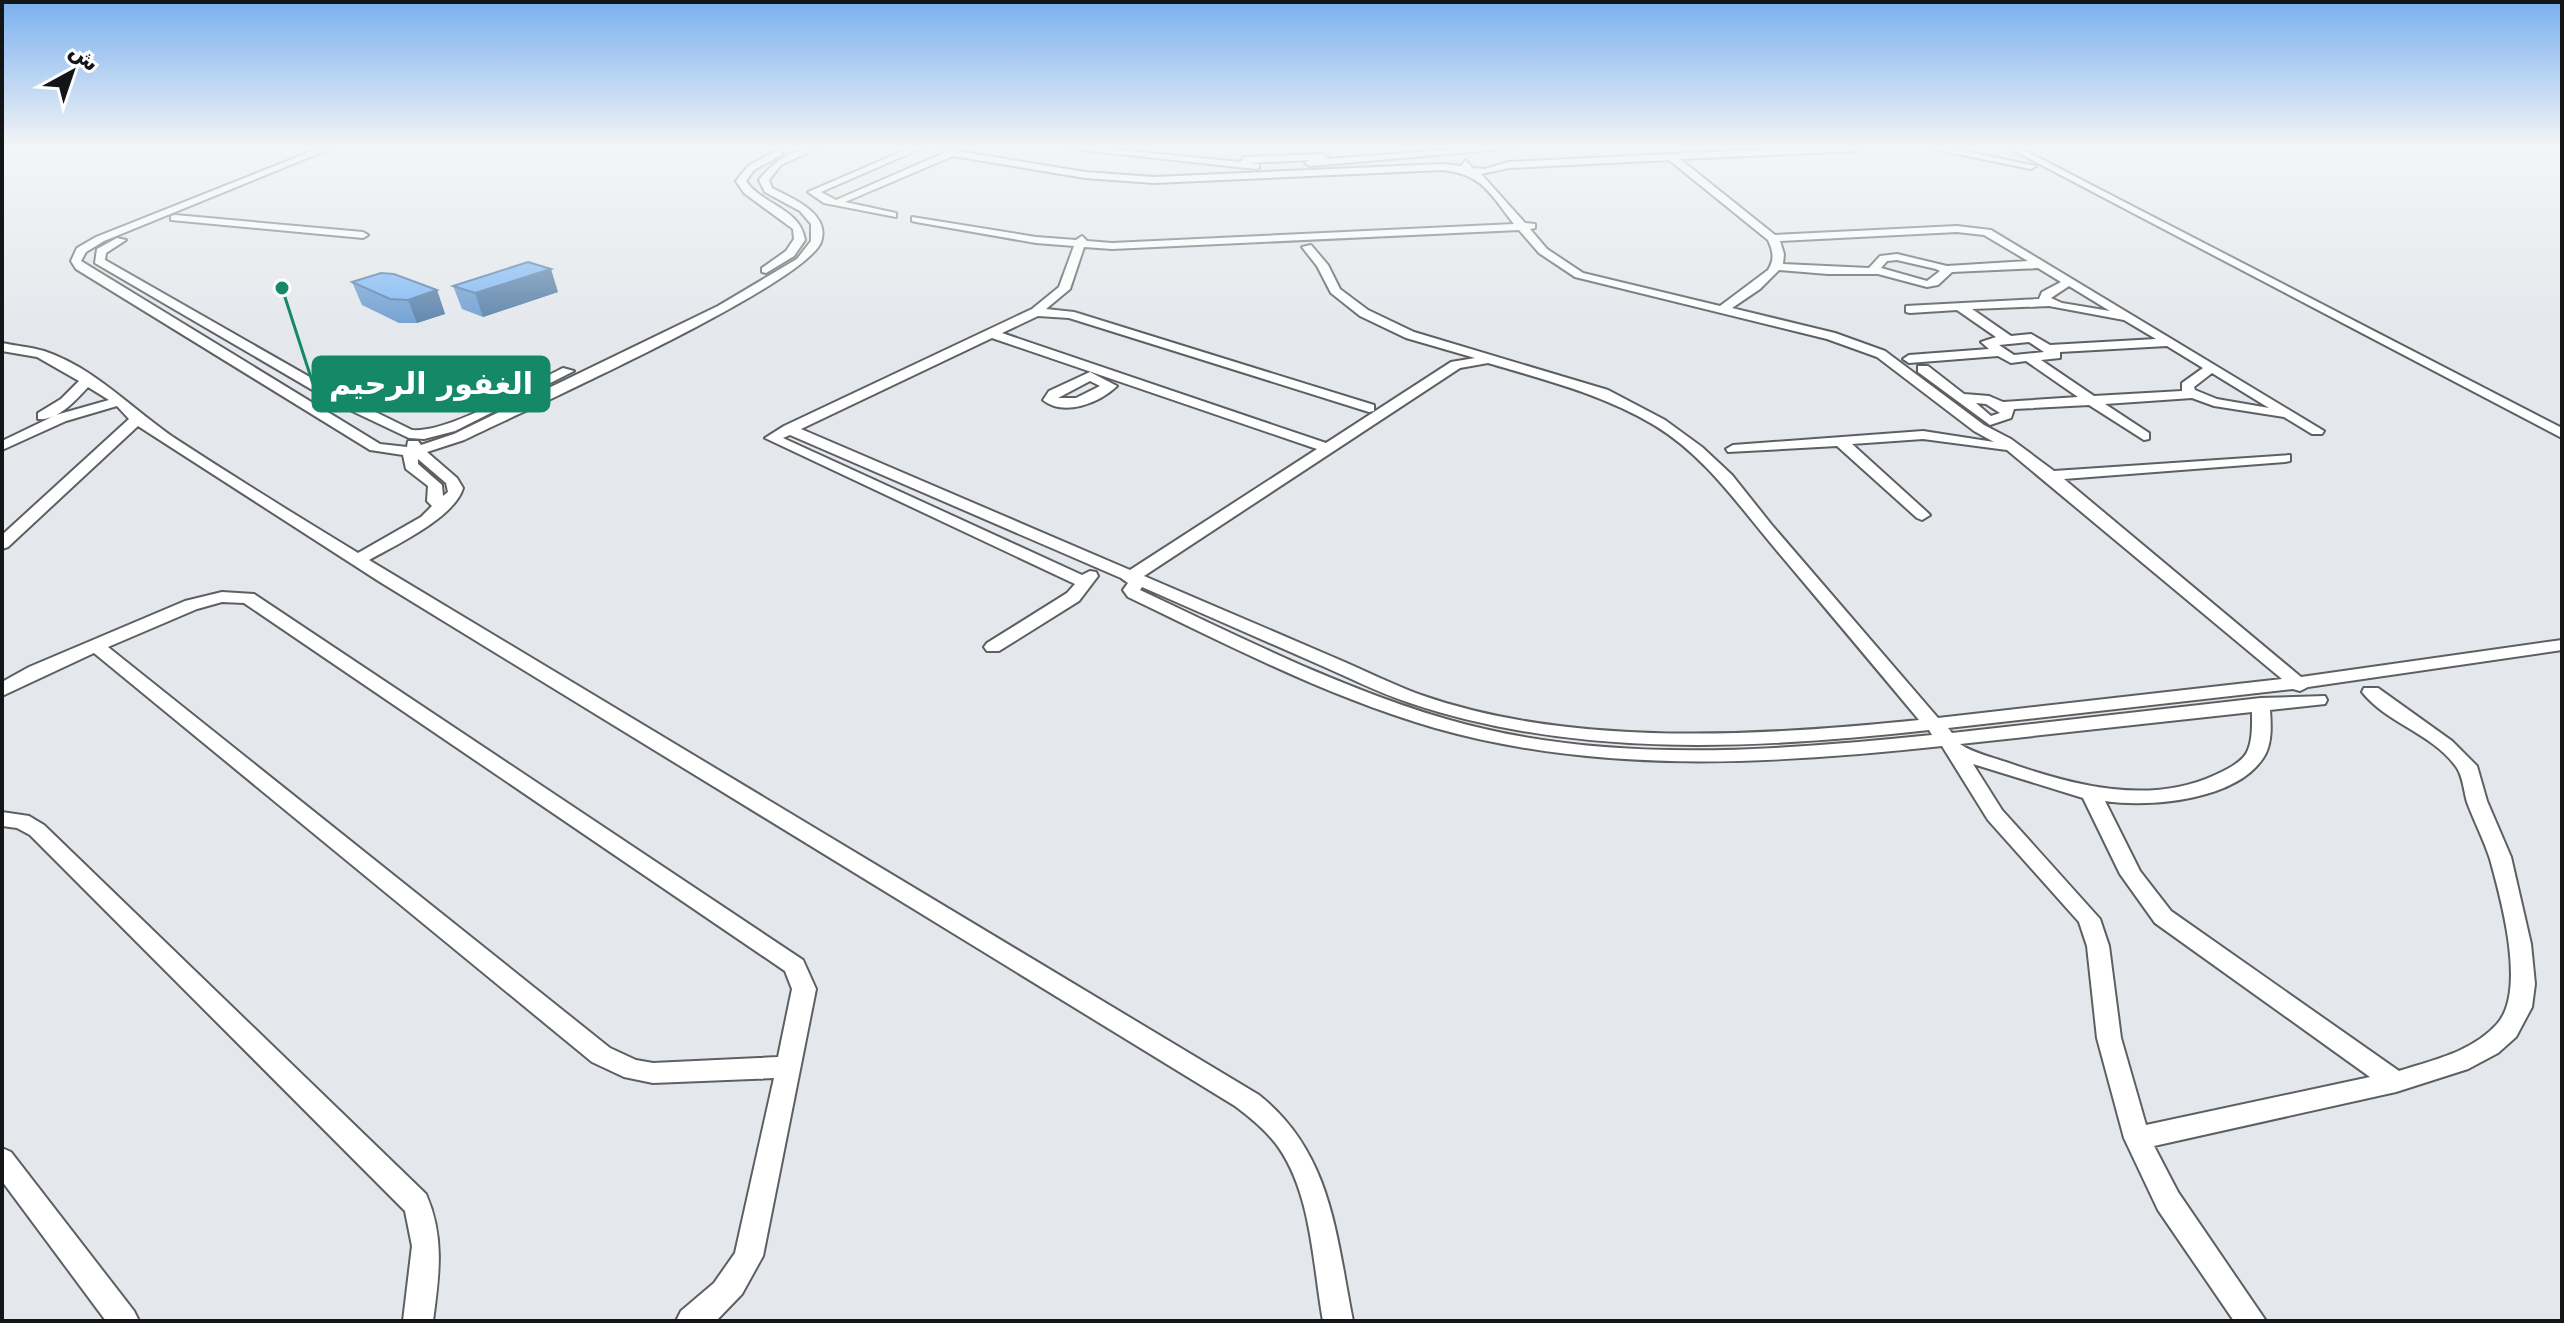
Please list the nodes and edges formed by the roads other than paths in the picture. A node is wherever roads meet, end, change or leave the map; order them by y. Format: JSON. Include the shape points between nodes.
{"nodes":[{"id":1,"x":173,"y":210,"type":"edge"},
{"id":2,"x":194,"y":210,"type":"edge"},
{"id":3,"x":775,"y":210,"type":"edge"},
{"id":4,"x":801,"y":210,"type":"edge"},
{"id":5,"x":867,"y":210,"type":"edge"},
{"id":6,"x":899,"y":210,"type":"edge"},
{"id":7,"x":1515,"y":210,"type":"edge"},
{"id":8,"x":1737,"y":210,"type":"edge"},
{"id":9,"x":2132,"y":210,"type":"edge"},
{"id":10,"x":2152,"y":210,"type":"edge"},
{"id":11,"x":906,"y":211,"type":"junction"},
{"id":12,"x":892,"y":215,"type":"junction"},
{"id":13,"x":918,"y":217,"type":"junction"},
{"id":14,"x":175,"y":218,"type":"junction"},
{"id":15,"x":1525,"y":223,"type":"junction"},
{"id":16,"x":1857,"y":234,"type":"junction"},
{"id":17,"x":363,"y":235,"type":"dead end"},
{"id":18,"x":1773,"y":238,"type":"junction"},
{"id":19,"x":1312,"y":239,"type":"junction"},
{"id":20,"x":1081,"y":242,"type":"junction"},
{"id":21,"x":1889,"y":257,"type":"junction"},
{"id":22,"x":2042,"y":264,"type":"junction"},
{"id":23,"x":1777,"y":267,"type":"junction"},
{"id":24,"x":1947,"y":269,"type":"junction"},
{"id":25,"x":1876,"y":271,"type":"junction"},
{"id":26,"x":2071,"y":281,"type":"junction"},
{"id":27,"x":1927,"y":284,"type":"junction"},
{"id":28,"x":2049,"y":302,"type":"junction"},
{"id":29,"x":704,"y":305,"type":"junction"},
{"id":30,"x":1960,"y":306,"type":"junction"},
{"id":31,"x":1724,"y":308,"type":"junction"},
{"id":32,"x":722,"y":309,"type":"junction"},
{"id":33,"x":1910,"y":309,"type":"dead end"},
{"id":34,"x":1036,"y":312,"type":"junction"},
{"id":35,"x":685,"y":315,"type":"junction"},
{"id":36,"x":195,"y":318,"type":"junction"},
{"id":37,"x":702,"y":319,"type":"junction"},
{"id":38,"x":2131,"y":319,"type":"junction"},
{"id":39,"x":172,"y":325,"type":"junction"},
{"id":40,"x":988,"y":337,"type":"junction"},
{"id":41,"x":2168,"y":342,"type":"junction"},
{"id":42,"x":1448,"y":346,"type":"junction"},
{"id":43,"x":2004,"y":346,"type":"junction"},
{"id":44,"x":2,"y":347,"type":"edge"},
{"id":45,"x":2048,"y":349,"type":"junction"},
{"id":46,"x":2028,"y":357,"type":"junction"},
{"id":47,"x":1909,"y":359,"type":"junction"},
{"id":48,"x":1500,"y":361,"type":"junction"},
{"id":49,"x":1456,"y":365,"type":"junction"},
{"id":50,"x":2212,"y":367,"type":"junction"},
{"id":51,"x":1090,"y":376,"type":"dead end"},
{"id":52,"x":87,"y":380,"type":"junction"},
{"id":53,"x":2192,"y":394,"type":"junction"},
{"id":54,"x":120,"y":401,"type":"junction"},
{"id":55,"x":2092,"y":401,"type":"junction"},
{"id":56,"x":1956,"y":403,"type":"junction"},
{"id":57,"x":2003,"y":406,"type":"junction"},
{"id":58,"x":1369,"y":408,"type":"dead end"},
{"id":59,"x":2292,"y":416,"type":"junction"},
{"id":60,"x":137,"y":419,"type":"junction"},
{"id":61,"x":2562,"y":420,"type":"edge"},
{"id":62,"x":1990,"y":421,"type":"junction"},
{"id":63,"x":31,"y":422,"type":"junction"},
{"id":64,"x":47,"y":424,"type":"junction"},
{"id":65,"x":789,"y":429,"type":"junction"},
{"id":66,"x":2317,"y":431,"type":"dead end"},
{"id":67,"x":409,"y":434,"type":"junction"},
{"id":68,"x":2562,"y":434,"type":"edge"},
{"id":69,"x":2,"y":435,"type":"edge"},
{"id":70,"x":1923,"y":435,"type":"junction"},
{"id":71,"x":2144,"y":436,"type":"dead end"},
{"id":72,"x":1841,"y":442,"type":"junction"},
{"id":73,"x":2009,"y":445,"type":"junction"},
{"id":74,"x":2,"y":446,"type":"edge"},
{"id":75,"x":1327,"y":448,"type":"junction"},
{"id":76,"x":1733,"y":449,"type":"dead end"},
{"id":77,"x":416,"y":450,"type":"junction"},
{"id":78,"x":2285,"y":458,"type":"dead end"},
{"id":79,"x":2051,"y":476,"type":"junction"},
{"id":80,"x":1922,"y":515,"type":"dead end"},
{"id":81,"x":2,"y":544,"type":"edge"},
{"id":82,"x":360,"y":559,"type":"junction"},
{"id":83,"x":1106,"y":568,"type":"junction"},
{"id":84,"x":1134,"y":580,"type":"junction"},
{"id":85,"x":1083,"y":581,"type":"junction"},
{"id":86,"x":95,"y":645,"type":"junction"},
{"id":87,"x":2562,"y":645,"type":"edge"},
{"id":88,"x":993,"y":647,"type":"dead end"},
{"id":89,"x":2296,"y":681,"type":"junction"},
{"id":90,"x":2,"y":690,"type":"edge"},
{"id":91,"x":2371,"y":692,"type":"dead end"},
{"id":92,"x":2261,"y":704,"type":"junction"},
{"id":93,"x":1945,"y":738,"type":"junction"},
{"id":94,"x":2091,"y":793,"type":"junction"},
{"id":95,"x":2,"y":819,"type":"edge"},
{"id":96,"x":789,"y":1067,"type":"junction"},
{"id":97,"x":2396,"y":1082,"type":"junction"},
{"id":98,"x":2137,"y":1138,"type":"junction"},
{"id":99,"x":2,"y":1160,"type":"edge"},
{"id":100,"x":124,"y":1321,"type":"edge"},
{"id":101,"x":418,"y":1321,"type":"edge"},
{"id":102,"x":691,"y":1321,"type":"edge"},
{"id":103,"x":1338,"y":1321,"type":"edge"},
{"id":104,"x":2251,"y":1321,"type":"edge"}],
"edges":[{"from":1,"to":39,"type":"street","via":[[100,239],[76,258],[80,267]]},
{"from":2,"to":14,"type":"street"},
{"from":3,"to":29,"type":"street","via":[[794,221],[795,246],[773,267]]},
{"from":4,"to":32,"type":"street","via":[[817,229],[813,248],[793,267]]},
{"from":5,"to":12,"type":"street"},
{"from":6,"to":11,"type":"street"},
{"from":7,"to":15,"type":"street"},
{"from":8,"to":18,"type":"street"},
{"from":9,"to":68,"type":"street"},
{"from":10,"to":61,"type":"street"},
{"from":11,"to":12,"type":"street"},
{"from":11,"to":13,"type":"street"},
{"from":12,"to":13,"type":"street","via":[[899,221]]},
{"from":13,"to":20,"type":"street","via":[[1011,237]]},
{"from":14,"to":17,"type":"street"},
{"from":14,"to":36,"type":"street","via":[[111,244],[98,258]]},
{"from":15,"to":19,"type":"street"},
{"from":15,"to":31,"type":"street","via":[[1551,259],[1579,275]]},
{"from":16,"to":18,"type":"street"},
{"from":16,"to":21,"type":"street"},
{"from":16,"to":22,"type":"street","via":[[1977,230]]},
{"from":18,"to":23,"type":"street"},
{"from":19,"to":20,"type":"street"},
{"from":19,"to":42,"type":"street","via":[[1331,286],[1354,307],[1396,329]]},
{"from":20,"to":34,"type":"street","via":[[1064,289]]},
{"from":21,"to":24,"type":"street"},
{"from":21,"to":25,"type":"street","via":[[1874,267]]},
{"from":22,"to":24,"type":"street"},
{"from":22,"to":26,"type":"street"},
{"from":23,"to":25,"type":"street"},
{"from":23,"to":31,"type":"street"},
{"from":24,"to":27,"type":"street"},
{"from":25,"to":27,"type":"street"},
{"from":26,"to":28,"type":"street","via":[[2045,296]]},
{"from":26,"to":38,"type":"street"},
{"from":27,"to":30,"type":"street"},
{"from":28,"to":30,"type":"street"},
{"from":28,"to":38,"type":"street"},
{"from":29,"to":32,"type":"street"},
{"from":29,"to":35,"type":"street"},
{"from":30,"to":33,"type":"street"},
{"from":30,"to":43,"type":"street"},
{"from":31,"to":47,"type":"street","via":[[1861,338]]},
{"from":31,"to":56,"type":"street","via":[[1871,349]]},
{"from":32,"to":37,"type":"street"},
{"from":34,"to":40,"type":"street"},
{"from":34,"to":58,"type":"street","via":[[1070,315]]},
{"from":35,"to":37,"type":"street"},
{"from":35,"to":67,"type":"street","via":[[450,428]]},
{"from":36,"to":39,"type":"street"},
{"from":36,"to":67,"type":"street"},
{"from":37,"to":77,"type":"street","via":[[459,437]]},
{"from":38,"to":41,"type":"street"},
{"from":39,"to":77,"type":"street","via":[[375,447]]},
{"from":40,"to":51,"type":"street"},
{"from":40,"to":65,"type":"street"},
{"from":40,"to":75,"type":"street"},
{"from":41,"to":45,"type":"street"},
{"from":41,"to":50,"type":"street"},
{"from":42,"to":48,"type":"street"},
{"from":42,"to":49,"type":"street","via":[[1457,355]]},
{"from":43,"to":45,"type":"street","via":[[2031,338]]},
{"from":43,"to":46,"type":"street","via":[[2011,359]]},
{"from":43,"to":47,"type":"street"},
{"from":44,"to":52,"type":"street","via":[[47,357]]},
{"from":45,"to":46,"type":"street","via":[[2056,355]]},
{"from":46,"to":55,"type":"street"},
{"from":47,"to":56,"type":"street"},
{"from":48,"to":49,"type":"street"},
{"from":48,"to":93,"type":"street","via":[[1603,393],[1697,450],[1727,478]]},
{"from":49,"to":75,"type":"street"},
{"from":50,"to":53,"type":"street","via":[[2187,386]]},
{"from":50,"to":59,"type":"street"},
{"from":52,"to":54,"type":"street"},
{"from":52,"to":63,"type":"street","via":[[66,402]]},
{"from":53,"to":55,"type":"street"},
{"from":53,"to":59,"type":"street"},
{"from":54,"to":60,"type":"street"},
{"from":54,"to":64,"type":"street"},
{"from":55,"to":57,"type":"street"},
{"from":55,"to":71,"type":"street"},
{"from":56,"to":57,"type":"street","via":[[1989,400]]},
{"from":56,"to":62,"type":"street"},
{"from":56,"to":70,"type":"street","via":[[1936,429]]},
{"from":56,"to":73,"type":"street","via":[[1990,436]]},
{"from":57,"to":62,"type":"street","via":[[2006,415]]},
{"from":59,"to":66,"type":"street"},
{"from":60,"to":81,"type":"street"},
{"from":60,"to":82,"type":"street"},
{"from":62,"to":73,"type":"street"},
{"from":63,"to":64,"type":"street"},
{"from":63,"to":69,"type":"street"},
{"from":64,"to":74,"type":"street"},
{"from":65,"to":83,"type":"street"},
{"from":65,"to":85,"type":"street","via":[[774,440]]},
{"from":67,"to":77,"type":"street"},
{"from":70,"to":72,"type":"street"},
{"from":70,"to":73,"type":"street"},
{"from":72,"to":76,"type":"street"},
{"from":72,"to":80,"type":"street"},
{"from":73,"to":79,"type":"street"},
{"from":75,"to":84,"type":"street"},
{"from":77,"to":82,"type":"street","via":[[410,455],[411,466],[435,485],[435,501],[444,506]]},
{"from":78,"to":79,"type":"street"},
{"from":79,"to":89,"type":"street"},
{"from":82,"to":103,"type":"street","via":[[1266,1114],[1303,1169]]},
{"from":83,"to":84,"type":"street"},
{"from":83,"to":85,"type":"street"},
{"from":84,"to":93,"type":"street","via":[[1134,593],[1366,698],[1448,726],[1535,745],[1672,758],[1745,757]]},
{"from":85,"to":88,"type":"street","via":[[1077,595]]},
{"from":86,"to":90,"type":"street"},
{"from":86,"to":96,"type":"street","via":[[601,1055],[653,1073]]},
{"from":86,"to":96,"type":"street","via":[[207,600],[237,597],[257,602],[795,966],[804,989]]},
{"from":87,"to":89,"type":"street"},
{"from":89,"to":92,"type":"street","via":[[2318,700]]},
{"from":89,"to":93,"type":"street"},
{"from":91,"to":97,"type":"street","via":[[2467,766],[2500,857],[2520,944],[2523,984],[2520,1007],[2507,1030],[2489,1046],[2459,1062]]},
{"from":92,"to":93,"type":"street"},
{"from":92,"to":94,"type":"street","via":[[2257,750],[2233,774],[2201,789],[2156,797]]},
{"from":93,"to":94,"type":"street"},
{"from":93,"to":98,"type":"street","via":[[1995,815],[2089,919],[2098,946],[2109,1038]]},
{"from":94,"to":97,"type":"street","via":[[2150,905]]},
{"from":95,"to":101,"type":"street","via":[[22,821],[37,830],[416,1203],[428,1238]]},
{"from":96,"to":102,"type":"street","via":[[749,1256],[723,1296]]},
{"from":97,"to":98,"type":"street"},
{"from":98,"to":104,"type":"street","via":[[2168,1201]]},
{"from":99,"to":100,"type":"street"}]}
